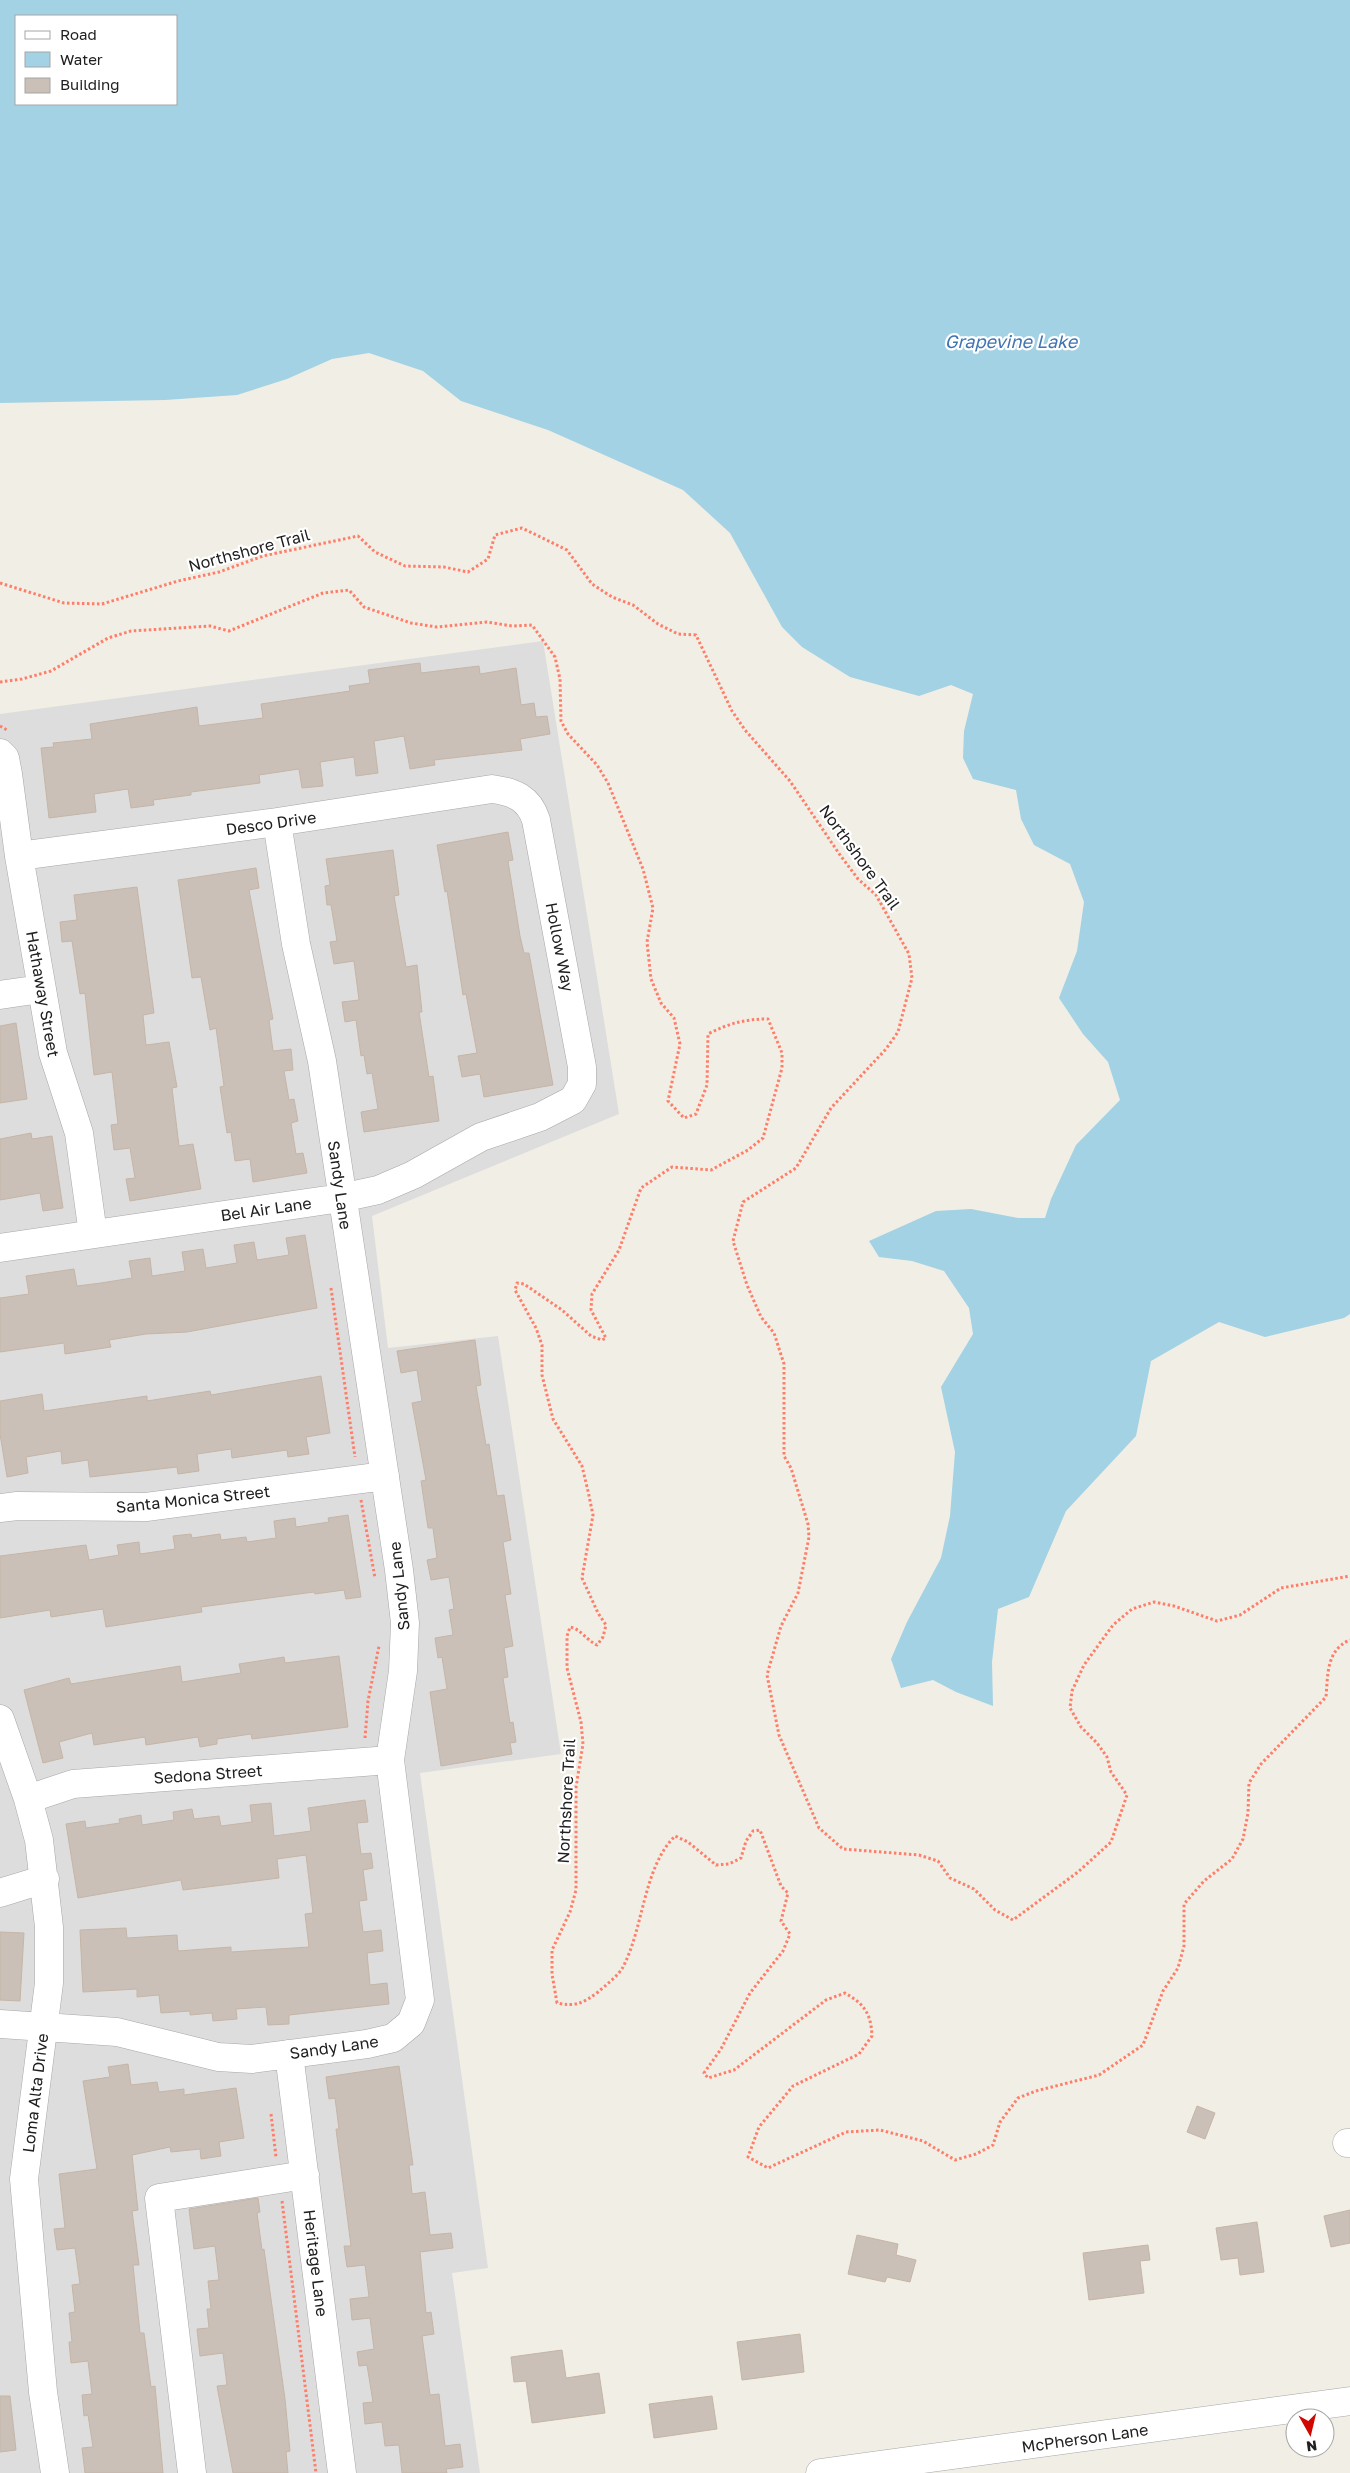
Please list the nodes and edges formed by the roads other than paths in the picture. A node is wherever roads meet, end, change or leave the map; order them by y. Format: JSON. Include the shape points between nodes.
{"nodes":[{"id":1,"x":0,"y":753,"type":"edge"},
{"id":2,"x":521,"y":798,"type":"joint"},
{"id":3,"x":277,"y":822,"type":"junction"},
{"id":4,"x":19,"y":856,"type":"junction"},
{"id":5,"x":41,"y":989,"type":"junction"},
{"id":6,"x":0,"y":994,"type":"edge"},
{"id":7,"x":573,"y":1100,"type":"joint"},
{"id":8,"x":341,"y":1198,"type":"junction"},
{"id":9,"x":93,"y":1234,"type":"junction"},
{"id":10,"x":0,"y":1248,"type":"edge"},
{"id":11,"x":385,"y":1476,"type":"junction"},
{"id":12,"x":0,"y":1508,"type":"edge"},
{"id":13,"x":0,"y":1719,"type":"edge"},
{"id":14,"x":390,"y":1760,"type":"junction"},
{"id":15,"x":28,"y":1800,"type":"junction"},
{"id":16,"x":45,"y":1879,"type":"junction"},
{"id":17,"x":0,"y":1893,"type":"edge"},
{"id":18,"x":0,"y":2024,"type":"edge"},
{"id":19,"x":44,"y":2027,"type":"junction"},
{"id":20,"x":290,"y":2054,"type":"junction"},
{"id":21,"x":305,"y":2175,"type":"junction"},
{"id":22,"x":12,"y":2180,"type":"edge"},
{"id":23,"x":1350,"y":2401,"type":"edge"},
{"id":24,"x":55,"y":2473,"type":"edge"},
{"id":25,"x":192,"y":2473,"type":"edge"},
{"id":26,"x":342,"y":2473,"type":"edge"},
{"id":27,"x":820,"y":2473,"type":"edge"}],
"edges":[{"from":1,"to":4,"type":"street","name":"Hathaway Street","via":[[5,758],[8,774]]},
{"from":2,"to":3,"type":"street","name":"Desco Drive","via":[[508,791],[492,789]]},
{"from":2,"to":7,"type":"street","name":"Hollow Way","via":[[532,808],[536,820],[582,1067],[582,1084]]},
{"from":3,"to":4,"type":"street","name":"Desco Drive"},
{"from":3,"to":8,"type":"street","name":"Sandy Lane","via":[[296,944],[322,1062]]},
{"from":4,"to":5,"type":"street","name":"Hathaway Street"},
{"from":5,"to":6,"type":"street"},
{"from":5,"to":9,"type":"street","name":"Hathaway Street","via":[[52,1053],[79,1133]]},
{"from":7,"to":8,"type":"street","name":"Bel Air Lane","via":[[540,1117],[481,1137],[413,1175],[378,1190]]},
{"from":8,"to":9,"type":"street","name":"Bel Air Lane"},
{"from":8,"to":11,"type":"street","name":"Sandy Lane"},
{"from":9,"to":10,"type":"street","name":"Bel Air Lane"},
{"from":11,"to":12,"type":"street","name":"Santa Monica Street","via":[[146,1507]]},
{"from":11,"to":14,"type":"street","name":"Sandy Lane","via":[[405,1623],[403,1671]]},
{"from":13,"to":15,"type":"street","name":"Loma Alta Drive"},
{"from":14,"to":15,"type":"street","name":"Sedona Street","via":[[73,1784]]},
{"from":14,"to":20,"type":"street","name":"Sandy Lane","via":[[420,2000],[410,2023],[393,2038]]},
{"from":15,"to":16,"type":"street","name":"Loma Alta Drive"},
{"from":16,"to":17,"type":"street"},
{"from":16,"to":19,"type":"street","name":"Loma Alta Drive","via":[[50,1927]]},
{"from":18,"to":19,"type":"street","name":"Sandy Lane"},
{"from":19,"to":20,"type":"street","name":"Sandy Lane","via":[[117,2032],[218,2057],[252,2059]]},
{"from":19,"to":22,"type":"street","name":"Loma Alta Drive"},
{"from":20,"to":21,"type":"street","name":"Heritage Lane"},
{"from":21,"to":25,"type":"street","via":[[159,2198]]},
{"from":21,"to":26,"type":"street","name":"Heritage Lane"},
{"from":22,"to":24,"type":"street","name":"Loma Alta Drive"},
{"from":23,"to":27,"type":"street","name":"McPherson Lane"}]}
